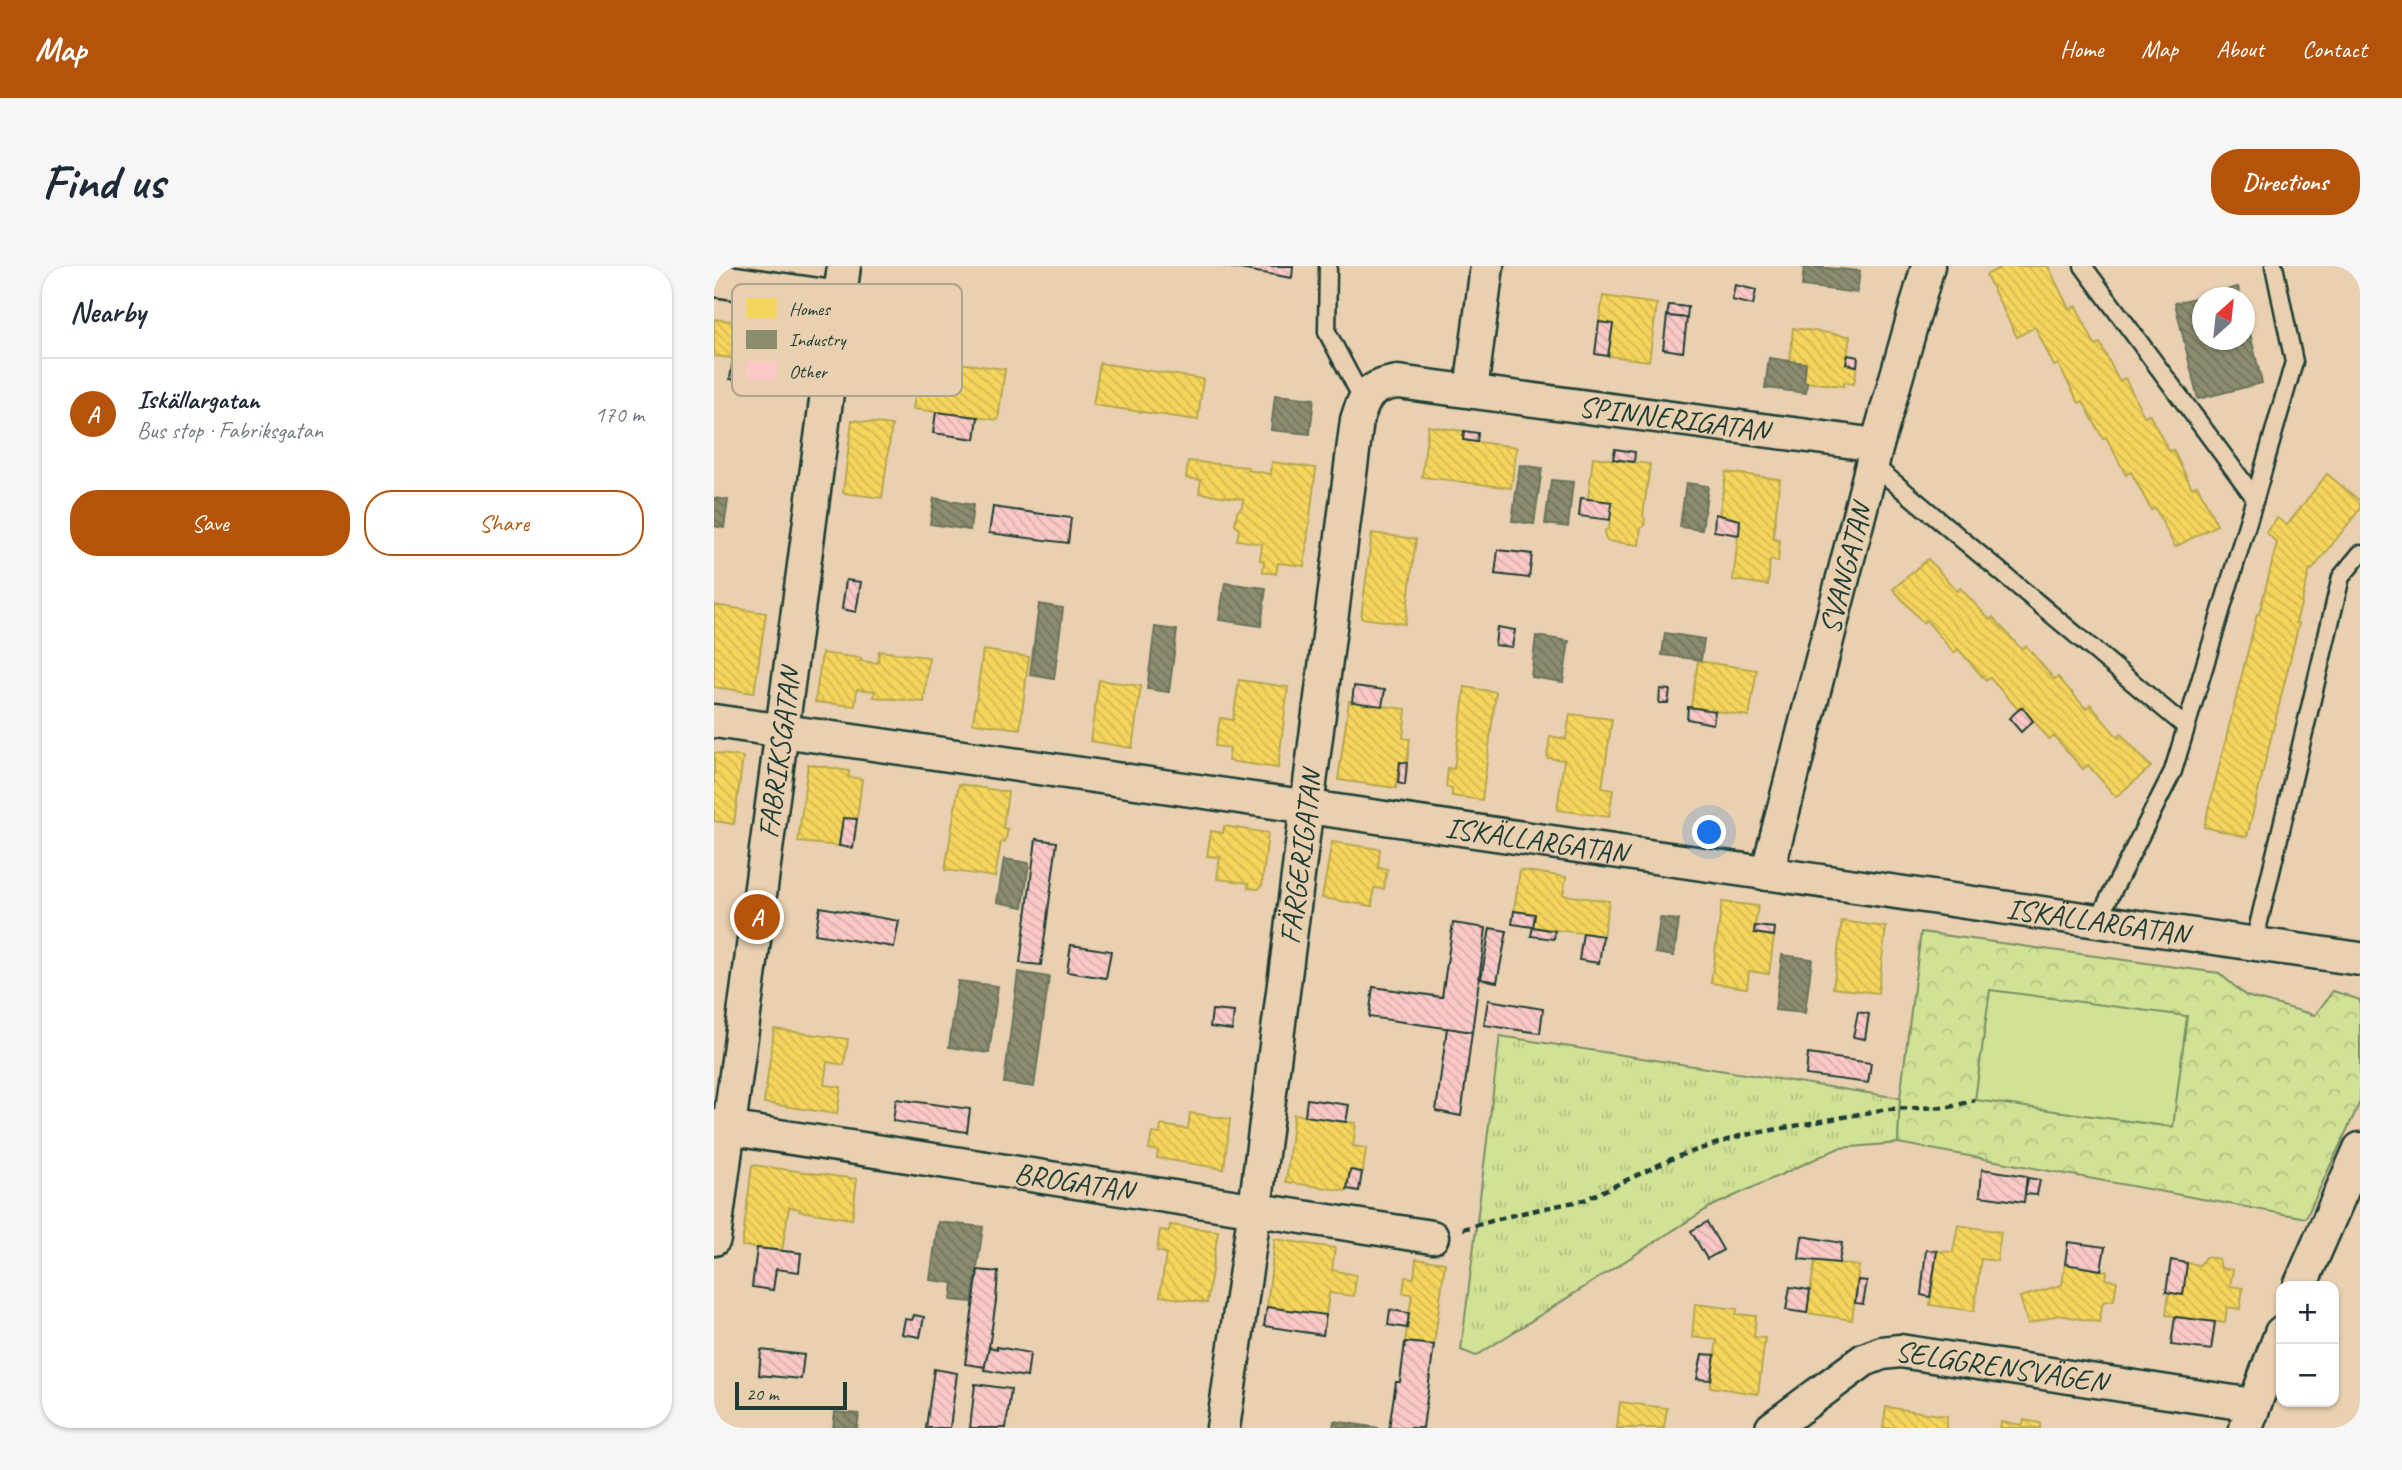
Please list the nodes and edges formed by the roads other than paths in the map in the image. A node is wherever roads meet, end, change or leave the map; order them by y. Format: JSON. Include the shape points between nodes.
{"nodes":[{"id":1,"x":844,"y":266,"type":"edge"},
{"id":2,"x":1328,"y":266,"type":"edge"},
{"id":3,"x":1487,"y":266,"type":"edge"},
{"id":4,"x":1928,"y":266,"type":"edge"},
{"id":5,"x":2082,"y":266,"type":"edge"},
{"id":6,"x":2274,"y":266,"type":"edge"},
{"id":7,"x":714,"y":280,"type":"edge"},
{"id":8,"x":742,"y":284,"type":"edge"},
{"id":9,"x":842,"y":284,"type":"edge"},
{"id":10,"x":1471,"y":391,"type":"junction"},
{"id":11,"x":827,"y":396,"type":"edge"},
{"id":12,"x":1363,"y":400,"type":"junction"},
{"id":13,"x":1874,"y":455,"type":"junction"},
{"id":14,"x":2255,"y":498,"type":"junction"},
{"id":15,"x":2360,"y":554,"type":"edge"},
{"id":16,"x":714,"y":721,"type":"edge"},
{"id":17,"x":2186,"y":727,"type":"junction"},
{"id":18,"x":783,"y":731,"type":"junction"},
{"id":19,"x":1305,"y":807,"type":"junction"},
{"id":20,"x":1767,"y":874,"type":"junction"},
{"id":21,"x":2097,"y":922,"type":"junction"},
{"id":22,"x":2254,"y":943,"type":"junction"},
{"id":23,"x":2360,"y":959,"type":"edge"},
{"id":24,"x":721,"y":1127,"type":"edge"},
{"id":25,"x":2360,"y":1149,"type":"edge"},
{"id":26,"x":1255,"y":1208,"type":"junction"},
{"id":27,"x":1432,"y":1237,"type":"road end"},
{"id":28,"x":714,"y":1239,"type":"edge"},
{"id":29,"x":2302,"y":1281,"type":"edge"},
{"id":30,"x":2277,"y":1344,"type":"edge"},
{"id":31,"x":2249,"y":1417,"type":"edge"},
{"id":32,"x":1223,"y":1428,"type":"edge"},
{"id":33,"x":1772,"y":1428,"type":"edge"}],
"edges":[{"from":1,"to":9,"type":"street","name":"FABRIKSGATAN"},
{"from":2,"to":12,"type":"lane","via":[[1326,331]]},
{"from":3,"to":10,"type":"street"},
{"from":4,"to":13,"type":"street","name":"SVANGATAN"},
{"from":5,"to":14,"type":"lane"},
{"from":6,"to":14,"type":"lane","via":[[2294,362]]},
{"from":7,"to":8,"type":"street"},
{"from":10,"to":12,"type":"street","via":[[1398,382],[1382,384]]},
{"from":10,"to":13,"type":"street","name":"SPINNERIGATAN"},
{"from":11,"to":18,"type":"street","name":"FABRIKSGATAN"},
{"from":12,"to":19,"type":"street","name":"FÄRGERIGATAN"},
{"from":13,"to":17,"type":"lane"},
{"from":13,"to":20,"type":"street","name":"SVANGATAN"},
{"from":14,"to":17,"type":"lane"},
{"from":15,"to":22,"type":"lane","via":[[2342,577]]},
{"from":16,"to":18,"type":"street","name":"ISKÄLLARGATAN"},
{"from":17,"to":21,"type":"lane","via":[[2173,771]]},
{"from":18,"to":19,"type":"street","name":"ISKÄLLARGATAN"},
{"from":18,"to":24,"type":"street","name":"FABRIKSGATAN"},
{"from":19,"to":20,"type":"street","name":"ISKÄLLARGATAN"},
{"from":19,"to":26,"type":"street","name":"FÄRGERIGATAN"},
{"from":20,"to":21,"type":"street","name":"ISKÄLLARGATAN"},
{"from":21,"to":22,"type":"street","name":"ISKÄLLARGATAN"},
{"from":22,"to":23,"type":"street","name":"ISKÄLLARGATAN"},
{"from":24,"to":26,"type":"street","name":"BROGATAN"},
{"from":24,"to":28,"type":"street","name":"FABRIKSGATAN"},
{"from":25,"to":29,"type":"street"},
{"from":26,"to":27,"type":"street","name":"BROGATAN"},
{"from":26,"to":32,"type":"street","name":"FÄRGERIGATAN"},
{"from":30,"to":31,"type":"street"},
{"from":31,"to":33,"type":"street","name":"SELGGRENSVÄGEN","via":[[1900,1351],[1864,1360]]}]}
